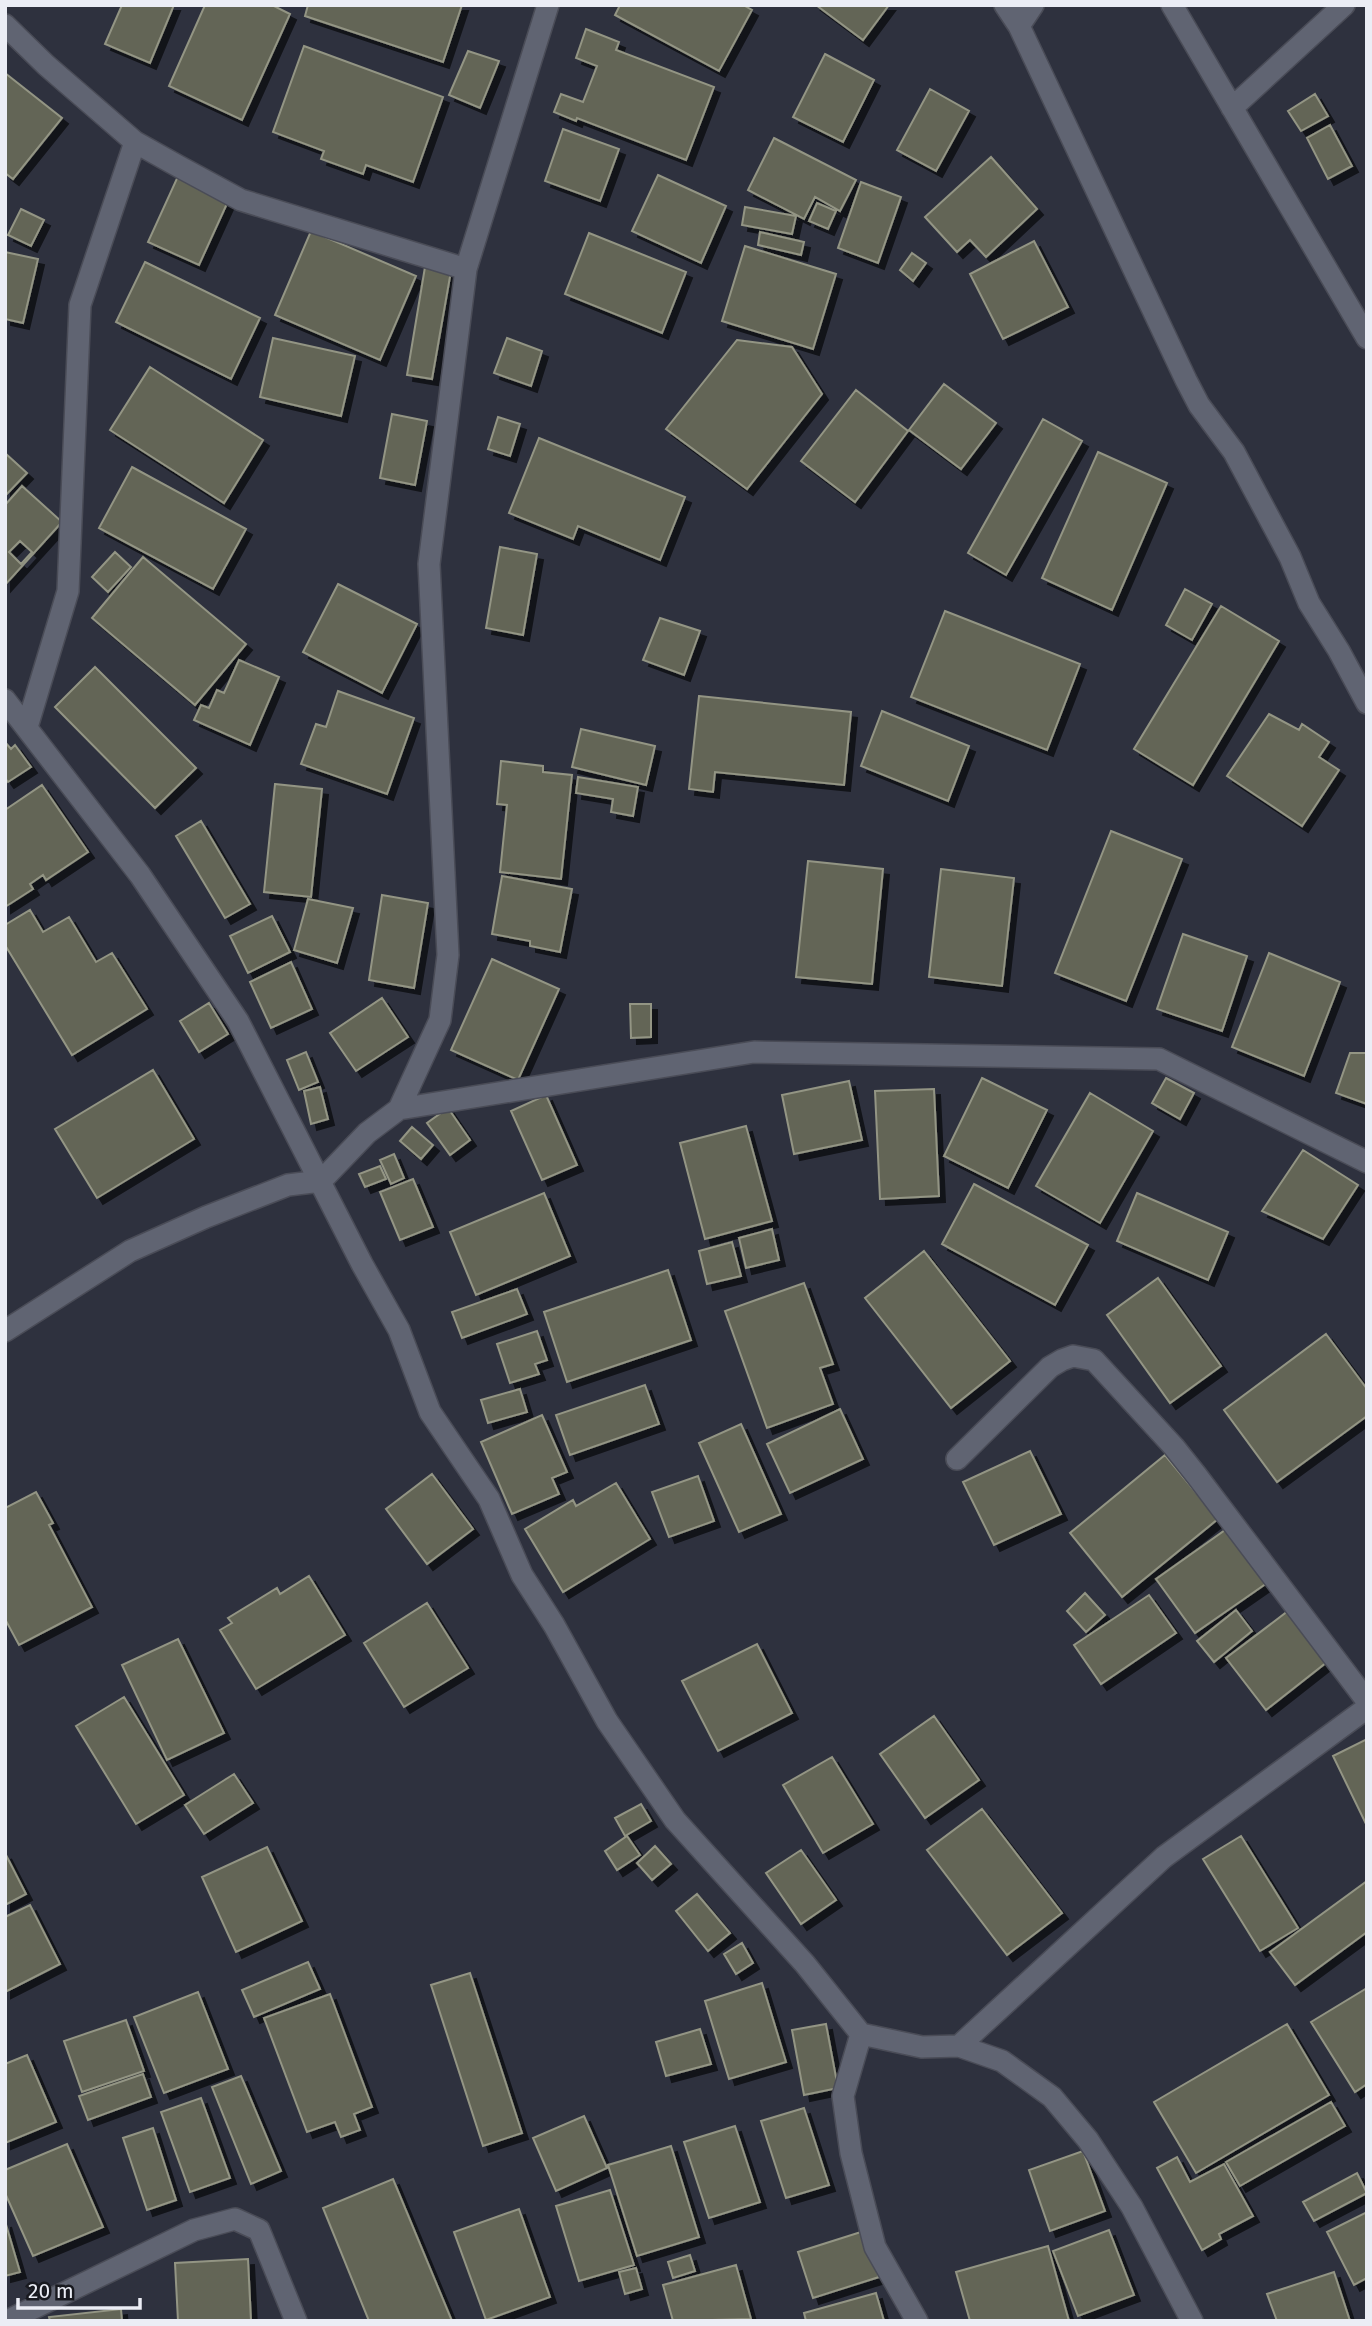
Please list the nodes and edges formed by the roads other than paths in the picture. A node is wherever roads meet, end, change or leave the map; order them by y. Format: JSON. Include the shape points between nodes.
{"nodes":[{"id":1,"x":548,"y":5,"type":"edge"},
{"id":2,"x":1005,"y":5,"type":"edge"},
{"id":3,"x":1033,"y":5,"type":"edge"},
{"id":4,"x":1172,"y":5,"type":"edge"},
{"id":5,"x":1344,"y":5,"type":"edge"},
{"id":6,"x":5,"y":25,"type":"edge"},
{"id":7,"x":1019,"y":26,"type":"junction"},
{"id":8,"x":1232,"y":108,"type":"junction"},
{"id":9,"x":135,"y":142,"type":"junction"},
{"id":10,"x":466,"y":270,"type":"junction"},
{"id":11,"x":1367,"y":338,"type":"edge"},
{"id":12,"x":5,"y":700,"type":"edge"},
{"id":13,"x":1367,"y":703,"type":"edge"},
{"id":14,"x":27,"y":727,"type":"junction"},
{"id":15,"x":399,"y":1109,"type":"junction"},
{"id":16,"x":1367,"y":1162,"type":"edge"},
{"id":17,"x":321,"y":1181,"type":"junction"},
{"id":18,"x":5,"y":1331,"type":"edge"},
{"id":19,"x":957,"y":1459,"type":"dead end"},
{"id":20,"x":1367,"y":1701,"type":"edge"},
{"id":21,"x":1367,"y":1708,"type":"edge"},
{"id":22,"x":861,"y":2034,"type":"junction"},
{"id":23,"x":959,"y":2046,"type":"junction"},
{"id":24,"x":6,"y":2321,"type":"edge"},
{"id":25,"x":296,"y":2321,"type":"edge"},
{"id":26,"x":917,"y":2321,"type":"edge"},
{"id":27,"x":1192,"y":2321,"type":"edge"}],
"edges":[{"from":1,"to":10,"type":"street"},
{"from":2,"to":7,"type":"street"},
{"from":3,"to":7,"type":"street"},
{"from":4,"to":8,"type":"street"},
{"from":5,"to":8,"type":"street"},
{"from":6,"to":9,"type":"street"},
{"from":7,"to":13,"type":"street","via":[[1186,380],[1234,452],[1309,603]]},
{"from":8,"to":11,"type":"street"},
{"from":9,"to":10,"type":"street","via":[[241,200]]},
{"from":9,"to":14,"type":"street","via":[[80,305],[68,591]]},
{"from":10,"to":15,"type":"street","via":[[429,564],[448,955],[440,1020]]},
{"from":12,"to":14,"type":"street"},
{"from":14,"to":17,"type":"street","via":[[140,875],[238,1021]]},
{"from":15,"to":16,"type":"street","via":[[754,1052],[1159,1059]]},
{"from":15,"to":17,"type":"street","via":[[367,1133]]},
{"from":17,"to":18,"type":"street","via":[[288,1185],[130,1251]]},
{"from":17,"to":22,"type":"street","via":[[400,1330],[430,1412],[489,1499],[522,1575],[607,1721],[675,1820],[805,1964]]},
{"from":19,"to":20,"type":"street","via":[[1050,1367],[1073,1356],[1094,1360],[1198,1476]]},
{"from":21,"to":23,"type":"street","via":[[1164,1857]]},
{"from":22,"to":23,"type":"street","via":[[922,2047]]},
{"from":22,"to":26,"type":"street","via":[[843,2096],[851,2153],[875,2247]]},
{"from":23,"to":27,"type":"street","via":[[1002,2061],[1052,2097],[1088,2140],[1132,2207]]},
{"from":24,"to":25,"type":"street","via":[[194,2230],[234,2220],[259,2230]]}]}
